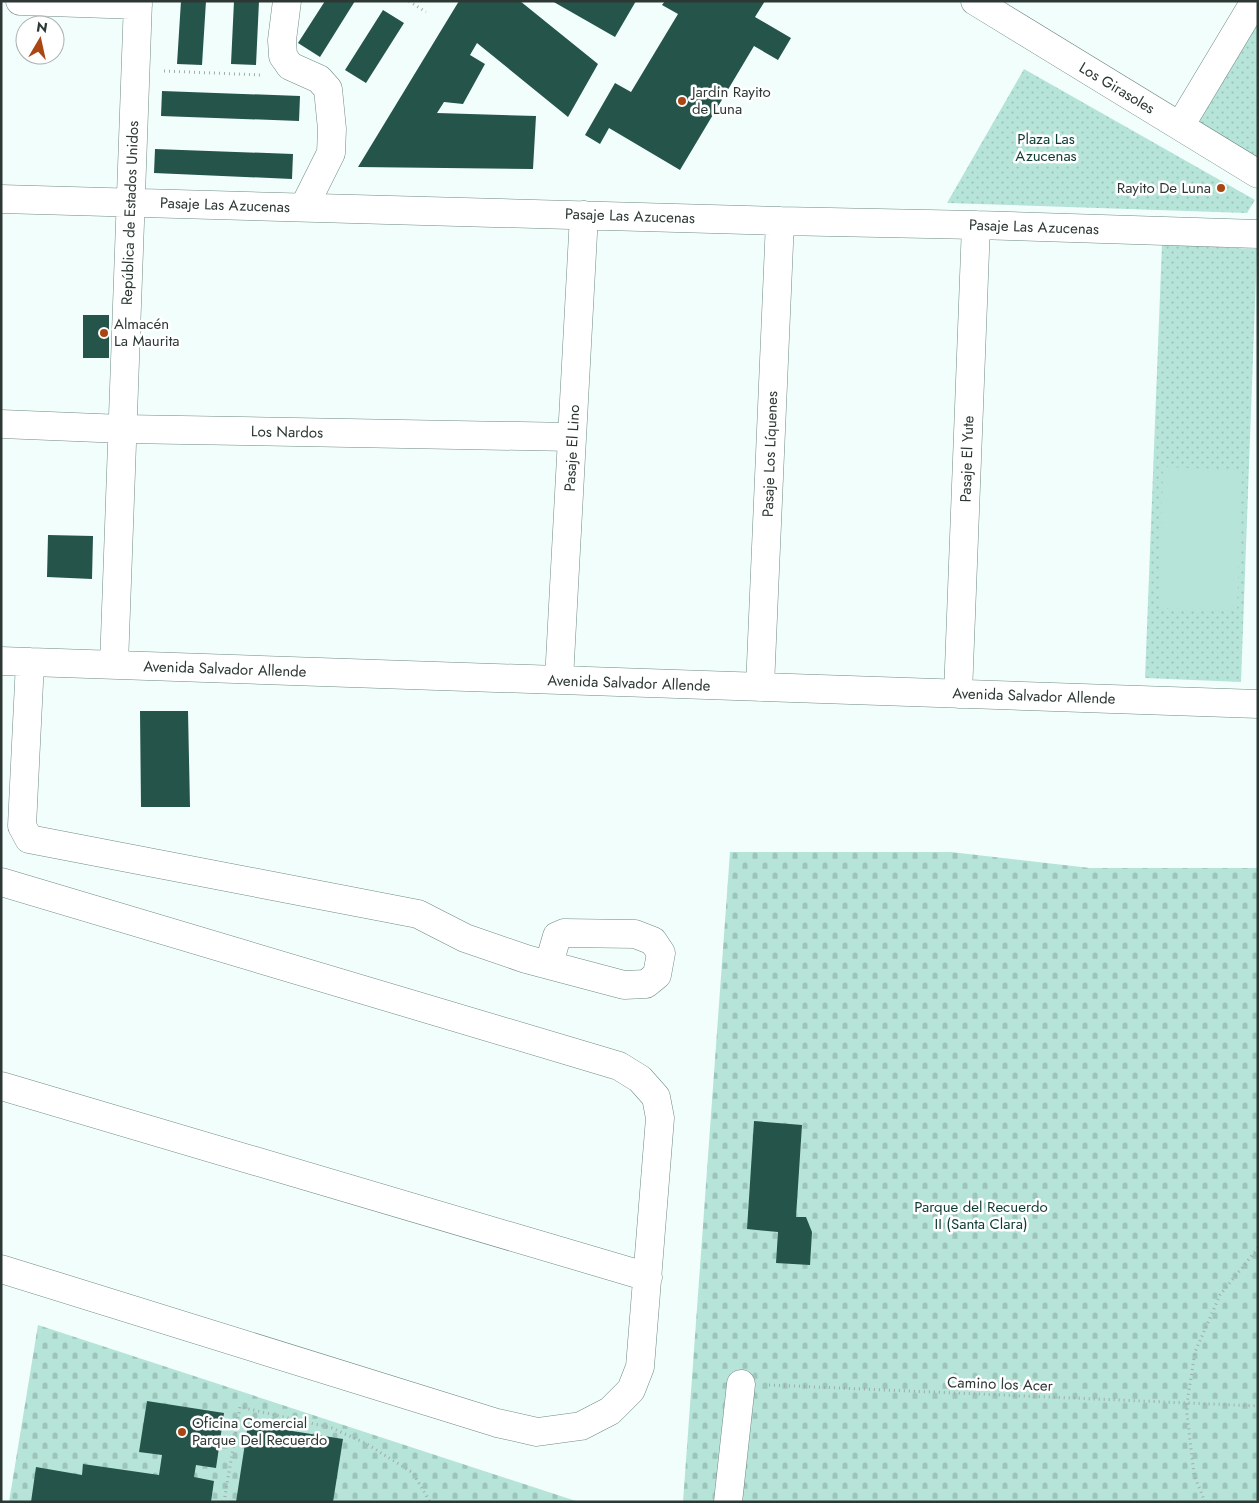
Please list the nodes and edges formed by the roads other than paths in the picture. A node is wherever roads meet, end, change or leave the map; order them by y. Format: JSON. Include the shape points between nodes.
{"nodes":[{"id":1,"x":20,"y":1,"type":"edge"},
{"id":2,"x":287,"y":1,"type":"edge"},
{"id":3,"x":975,"y":1,"type":"edge"},
{"id":4,"x":1255,"y":1,"type":"edge"},
{"id":5,"x":138,"y":3,"type":"edge"},
{"id":6,"x":1180,"y":126,"type":"junction"},
{"id":7,"x":1258,"y":174,"type":"edge"},
{"id":8,"x":1,"y":199,"type":"edge"},
{"id":9,"x":131,"y":203,"type":"junction"},
{"id":10,"x":304,"y":208,"type":"junction"},
{"id":11,"x":584,"y":215,"type":"junction"},
{"id":12,"x":780,"y":221,"type":"junction"},
{"id":13,"x":976,"y":225,"type":"junction"},
{"id":14,"x":1258,"y":234,"type":"edge"},
{"id":15,"x":1,"y":424,"type":"edge"},
{"id":16,"x":122,"y":429,"type":"junction"},
{"id":17,"x":572,"y":437,"type":"junction"},
{"id":18,"x":1,"y":661,"type":"edge"},
{"id":19,"x":30,"y":662,"type":"junction"},
{"id":20,"x":114,"y":665,"type":"junction"},
{"id":21,"x":559,"y":680,"type":"junction"},
{"id":22,"x":760,"y":687,"type":"junction"},
{"id":23,"x":958,"y":694,"type":"junction"},
{"id":24,"x":1258,"y":704,"type":"edge"},
{"id":25,"x":1,"y":882,"type":"edge"},
{"id":26,"x":549,"y":964,"type":"dead end"},
{"id":27,"x":1,"y":1086,"type":"edge"},
{"id":28,"x":1,"y":1270,"type":"edge"},
{"id":29,"x":648,"y":1277,"type":"junction"},
{"id":30,"x":741,"y":1384,"type":"road end"},
{"id":31,"x":728,"y":1502,"type":"edge"}],
"edges":[{"from":1,"to":5,"type":"street"},
{"from":2,"to":10,"type":"street","via":[[283,56],[290,66],[320,79],[328,89],[332,129],[331,153]]},
{"from":3,"to":6,"type":"street","name":"Los Girasoles"},
{"from":4,"to":6,"type":"street"},
{"from":5,"to":9,"type":"street","name":"República de Estados Unidos"},
{"from":6,"to":7,"type":"street","name":"Los Girasoles"},
{"from":8,"to":9,"type":"street","name":"Pasaje Las Azucenas"},
{"from":9,"to":10,"type":"street","name":"Pasaje Las Azucenas"},
{"from":9,"to":16,"type":"street","name":"República de Estados Unidos"},
{"from":10,"to":11,"type":"street","name":"Pasaje Las Azucenas"},
{"from":11,"to":12,"type":"street","name":"Pasaje Las Azucenas"},
{"from":11,"to":17,"type":"street","name":"Pasaje El Lino"},
{"from":12,"to":13,"type":"street","name":"Pasaje Las Azucenas"},
{"from":12,"to":22,"type":"street","name":"Pasaje Los Líquenes"},
{"from":13,"to":14,"type":"street","name":"Pasaje Las Azucenas"},
{"from":13,"to":23,"type":"street","name":"Pasaje El Yute"},
{"from":15,"to":16,"type":"street","name":"Los Nardos"},
{"from":16,"to":17,"type":"street","name":"Los Nardos"},
{"from":16,"to":20,"type":"street","name":"República de Estados Unidos"},
{"from":17,"to":21,"type":"street","name":"Pasaje El Lino"},
{"from":18,"to":19,"type":"street","name":"Avenida Salvador Allende"},
{"from":19,"to":20,"type":"street","name":"Avenida Salvador Allende"},
{"from":19,"to":26,"type":"street","via":[[22,826],[29,838],[418,914],[465,938]]},
{"from":20,"to":21,"type":"street","name":"Avenida Salvador Allende"},
{"from":21,"to":22,"type":"street","name":"Avenida Salvador Allende"},
{"from":22,"to":23,"type":"street","name":"Avenida Salvador Allende"},
{"from":23,"to":24,"type":"street","name":"Avenida Salvador Allende"},
{"from":25,"to":29,"type":"street","via":[[619,1066],[640,1079],[656,1097],[660,1118]]},
{"from":27,"to":29,"type":"street"},
{"from":28,"to":29,"type":"street","via":[[497,1423],[537,1432],[581,1426],[610,1411],[631,1390],[640,1366]]},
{"from":30,"to":31,"type":"street"}]}
